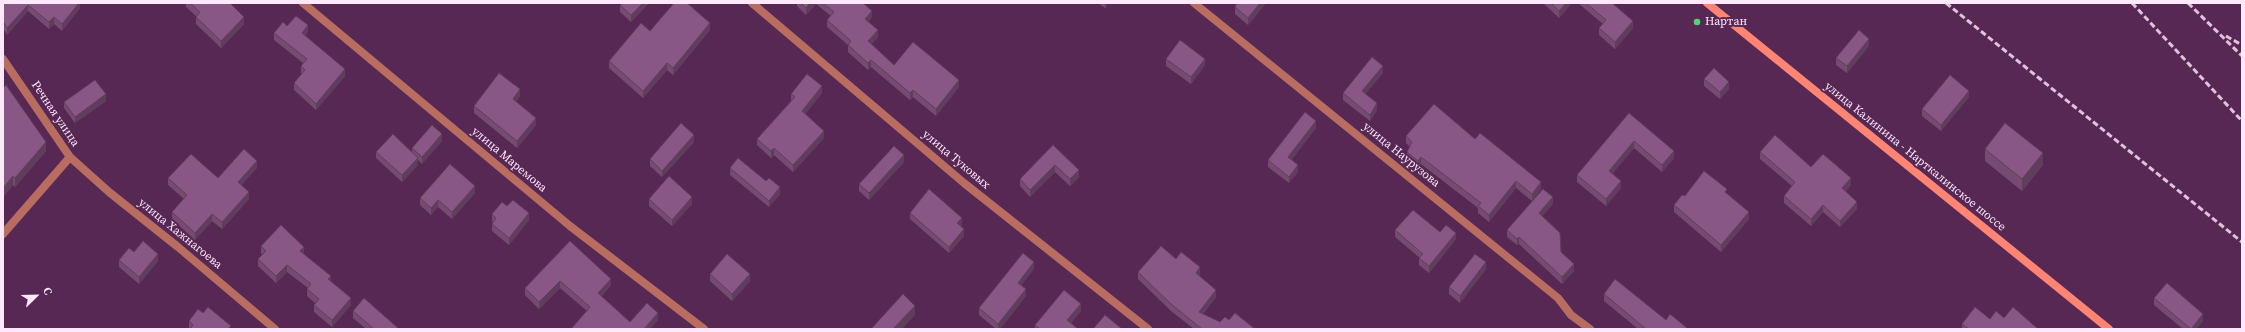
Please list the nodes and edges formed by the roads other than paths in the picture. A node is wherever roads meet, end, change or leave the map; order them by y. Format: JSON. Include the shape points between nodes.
{"nodes":[{"id":1,"x":303,"y":3,"type":"edge"},
{"id":2,"x":752,"y":3,"type":"edge"},
{"id":3,"x":1194,"y":3,"type":"edge"},
{"id":4,"x":1707,"y":3,"type":"edge"},
{"id":5,"x":3,"y":59,"type":"edge"},
{"id":6,"x":70,"y":157,"type":"junction"},
{"id":7,"x":3,"y":234,"type":"edge"},
{"id":8,"x":275,"y":329,"type":"edge"},
{"id":9,"x":704,"y":329,"type":"edge"},
{"id":10,"x":1148,"y":329,"type":"edge"},
{"id":11,"x":1590,"y":329,"type":"edge"},
{"id":12,"x":2109,"y":329,"type":"edge"}],
"edges":[{"from":1,"to":9,"type":"street","name":"улица Маремова","via":[[570,226]]},
{"from":2,"to":10,"type":"street","name":"улица Туковых","via":[[964,184]]},
{"from":3,"to":11,"type":"street","name":"улица Наурузова","via":[[1558,298],[1572,315]]},
{"from":4,"to":12,"type":"main road","name":"улица Калинина - Нарткалинское шоссе"},
{"from":5,"to":6,"type":"street","name":"Речная улица"},
{"from":6,"to":7,"type":"street","name":"Речная улица"},
{"from":6,"to":8,"type":"street","name":"улица Хажнагоева"}]}
